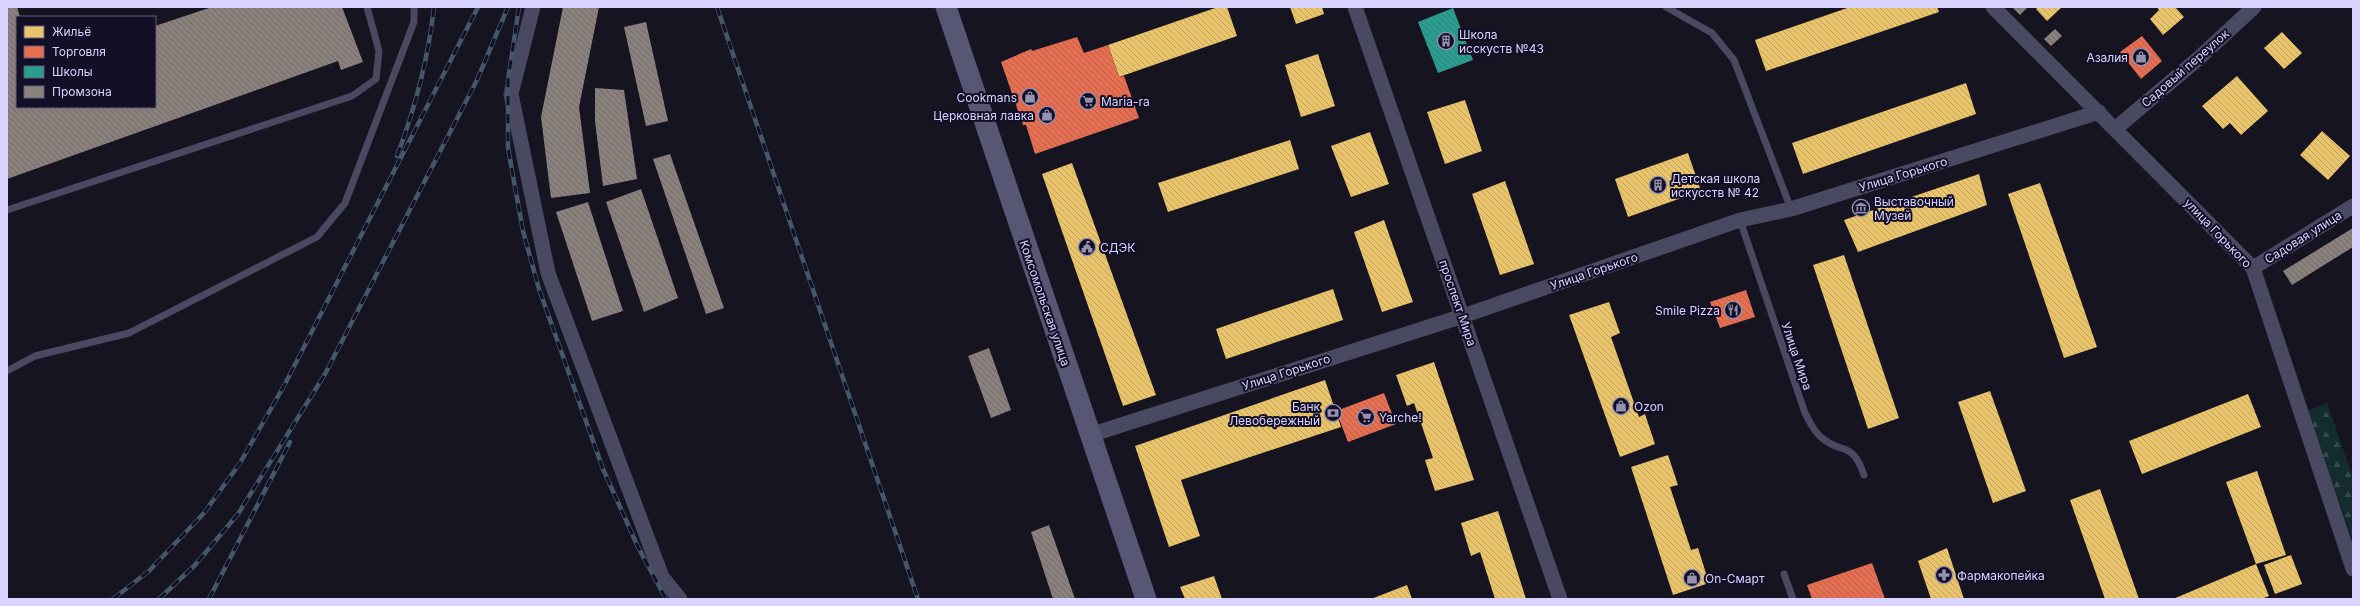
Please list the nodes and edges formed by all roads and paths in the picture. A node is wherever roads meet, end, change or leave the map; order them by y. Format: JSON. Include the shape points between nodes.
{"nodes":[{"id":1,"x":367,"y":7,"type":"edge"},
{"id":2,"x":414,"y":7,"type":"edge"},
{"id":3,"x":533,"y":7,"type":"edge"},
{"id":4,"x":946,"y":7,"type":"edge"},
{"id":5,"x":1355,"y":7,"type":"edge"},
{"id":6,"x":1666,"y":7,"type":"edge"},
{"id":7,"x":1993,"y":7,"type":"edge"},
{"id":8,"x":2254,"y":7,"type":"edge"},
{"id":9,"x":2099,"y":112,"type":"junction"},
{"id":10,"x":2116,"y":129,"type":"junction"},
{"id":11,"x":2353,"y":206,"type":"edge"},
{"id":12,"x":1791,"y":209,"type":"junction"},
{"id":13,"x":7,"y":210,"type":"edge"},
{"id":14,"x":1740,"y":220,"type":"junction"},
{"id":15,"x":2253,"y":268,"type":"junction"},
{"id":16,"x":1463,"y":316,"type":"junction"},
{"id":17,"x":7,"y":371,"type":"edge"},
{"id":18,"x":1090,"y":435,"type":"junction"},
{"id":19,"x":1864,"y":475,"type":"dead end"},
{"id":20,"x":2353,"y":569,"type":"edge"},
{"id":21,"x":1784,"y":574,"type":"dead end"},
{"id":22,"x":680,"y":599,"type":"edge"},
{"id":23,"x":1146,"y":599,"type":"edge"},
{"id":24,"x":1560,"y":599,"type":"edge"},
{"id":25,"x":1793,"y":599,"type":"edge"}],
"edges":[{"from":1,"to":13,"type":"lane","via":[[379,51],[376,79],[352,96]]},
{"from":2,"to":17,"type":"lane","via":[[414,22],[344,203],[317,237],[128,332],[35,356]]},
{"from":3,"to":22,"type":"street","via":[[511,94],[548,273],[662,577]]},
{"from":4,"to":18,"type":"street","name":"Комсомольская улица"},
{"from":5,"to":16,"type":"street","name":"проспект Мира"},
{"from":6,"to":12,"type":"lane","via":[[1712,33],[1734,60]]},
{"from":7,"to":9,"type":"street","name":"улица Горького"},
{"from":8,"to":10,"type":"street","name":"Садовый переулок"},
{"from":9,"to":10,"type":"street","name":"улица Горького"},
{"from":9,"to":12,"type":"street","name":"Улица Горького"},
{"from":10,"to":15,"type":"street","name":"улица Горького"},
{"from":11,"to":15,"type":"street","name":"Садовая улица"},
{"from":12,"to":14,"type":"street","name":"Улица Горького"},
{"from":14,"to":16,"type":"street","name":"Улица Горького"},
{"from":14,"to":19,"type":"lane","name":"Улица Мира","via":[[1805,413],[1823,440],[1846,448],[1855,455]]},
{"from":15,"to":20,"type":"street","name":"улица Горького"},
{"from":16,"to":18,"type":"street","name":"Улица Горького"},
{"from":16,"to":24,"type":"street","name":"проспект Мира"},
{"from":18,"to":23,"type":"street","name":"Комсомольская улица"},
{"from":21,"to":25,"type":"lane"}]}
